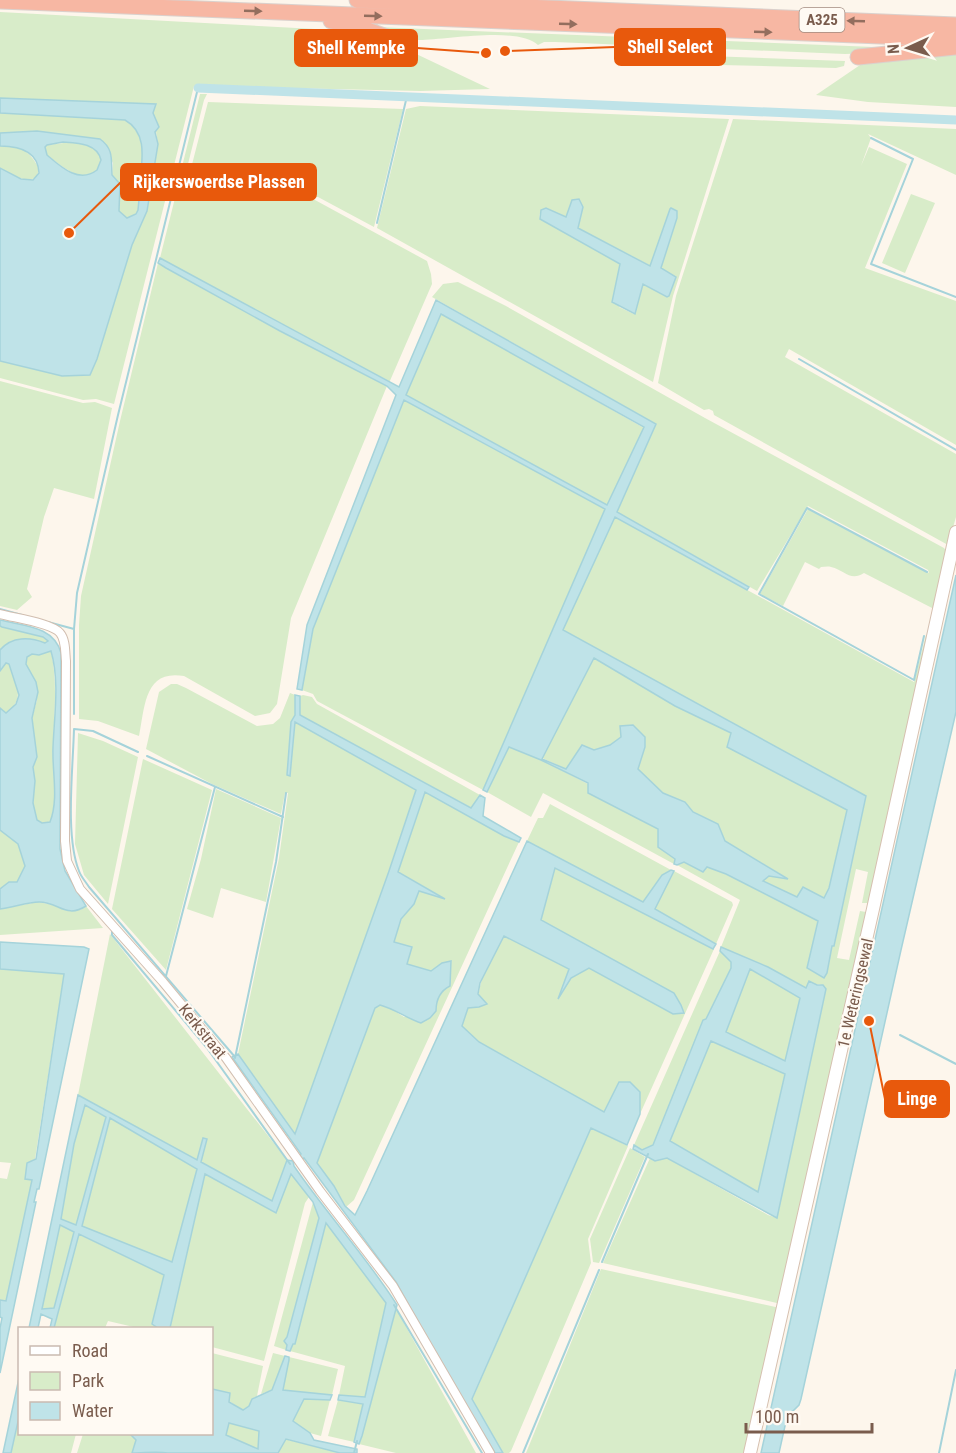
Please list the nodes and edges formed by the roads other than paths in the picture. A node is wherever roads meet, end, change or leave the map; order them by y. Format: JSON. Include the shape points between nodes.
{"nodes":[{"id":1,"x":357,"y":0,"type":"edge"},
{"id":2,"x":507,"y":0,"type":"edge"},
{"id":3,"x":0,"y":1,"type":"edge"},
{"id":4,"x":538,"y":8,"type":"junction"},
{"id":5,"x":315,"y":14,"type":"junction"},
{"id":6,"x":956,"y":25,"type":"edge"},
{"id":7,"x":956,"y":39,"type":"edge"},
{"id":8,"x":410,"y":45,"type":"dead end"},
{"id":9,"x":956,"y":47,"type":"edge"},
{"id":10,"x":858,"y":57,"type":"dead end"},
{"id":11,"x":956,"y":532,"type":"edge"},
{"id":12,"x":0,"y":614,"type":"edge"},
{"id":13,"x":490,"y":1453,"type":"edge"},
{"id":14,"x":750,"y":1453,"type":"edge"}],
"edges":[{"from":1,"to":4,"type":"highway","number":"A325"},
{"from":2,"to":4,"type":"highway"},
{"from":3,"to":5,"type":"highway","number":"A325","one_way":true},
{"from":6,"to":4,"type":"highway","number":"A325","one_way":true},
{"from":5,"to":7,"type":"highway","number":"A325","one_way":true},
{"from":5,"to":8,"type":"highway"},
{"from":9,"to":10,"type":"highway"},
{"from":11,"to":14,"type":"street","name":"1e Weteringsewal"},
{"from":12,"to":13,"type":"street","name":"Kerkstraat","via":[[53,628],[64,642],[65,841],[67,861],[80,889],[226,1058],[393,1286]]}]}
